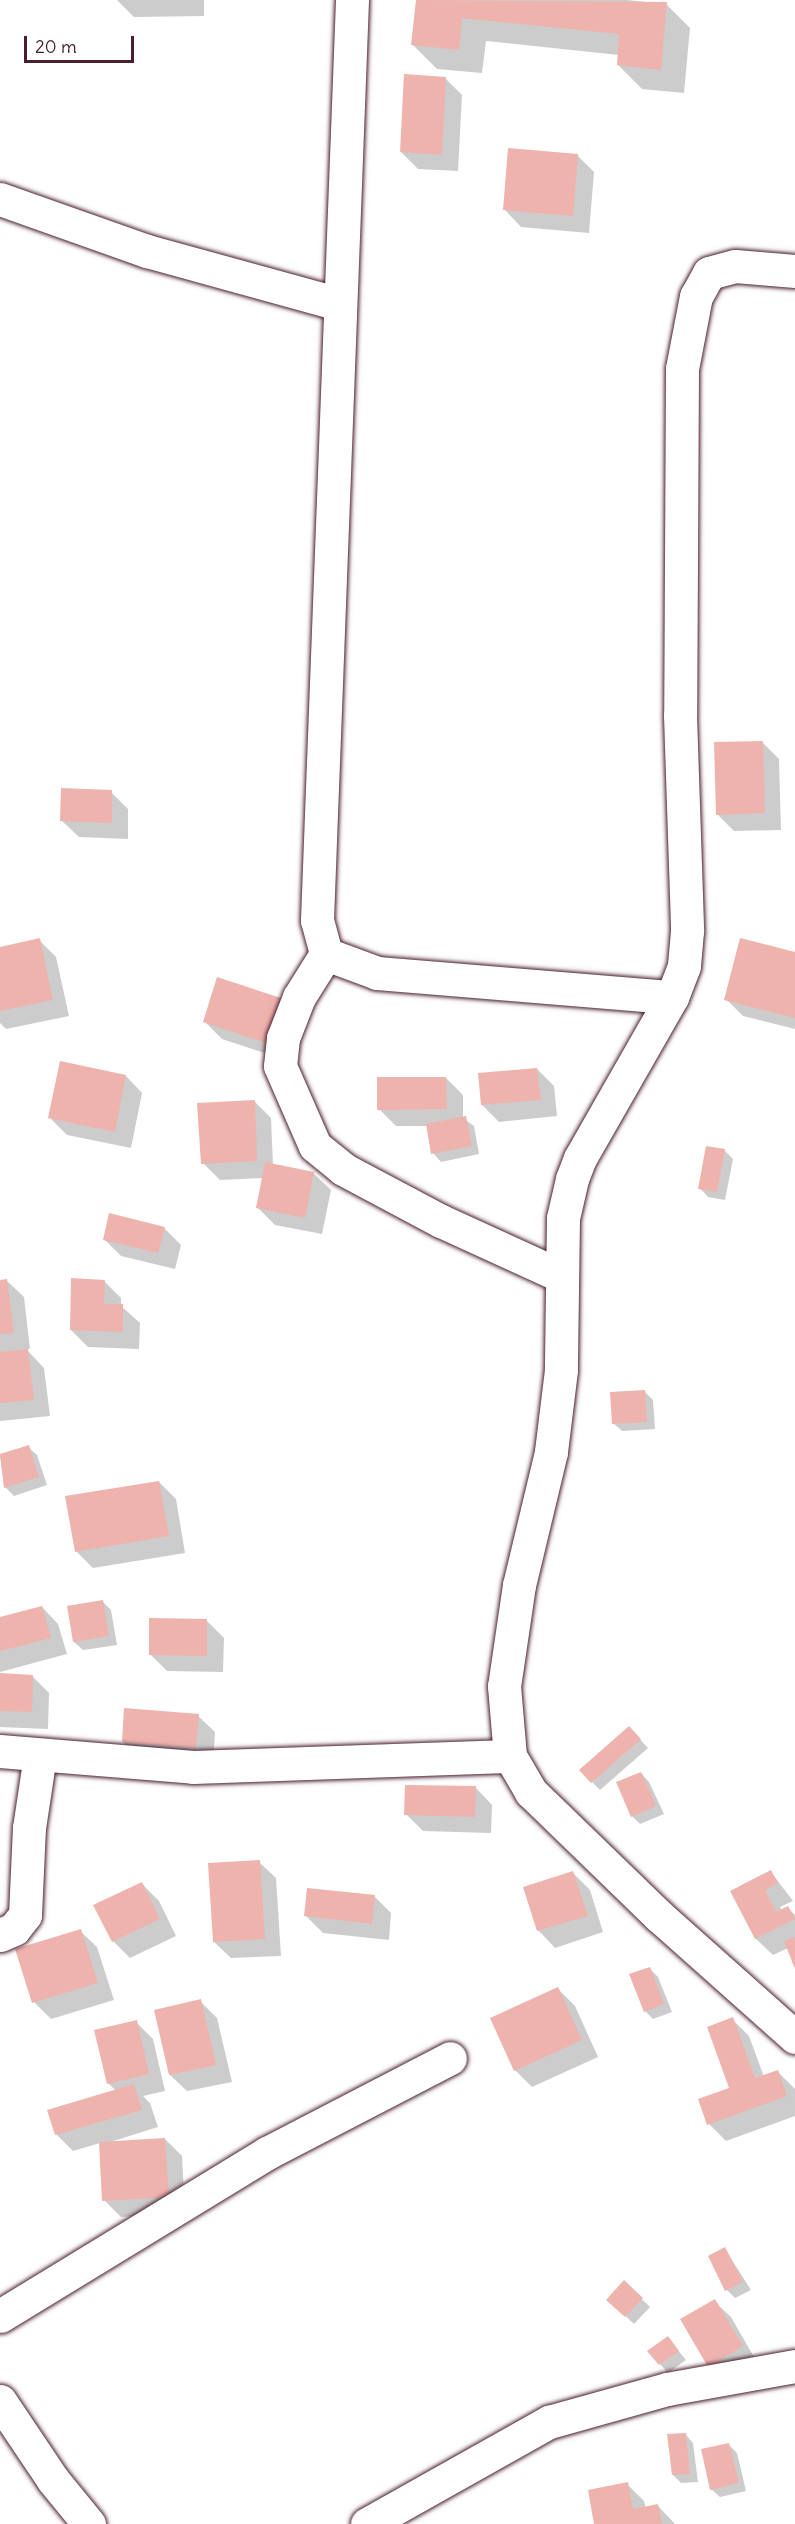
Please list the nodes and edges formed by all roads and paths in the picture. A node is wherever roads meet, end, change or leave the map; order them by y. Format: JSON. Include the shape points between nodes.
{"nodes":[{"id":1,"x":352,"y":0,"type":"edge"},
{"id":2,"x":0,"y":199,"type":"edge"},
{"id":3,"x":795,"y":271,"type":"edge"},
{"id":4,"x":339,"y":304,"type":"junction"},
{"id":5,"x":326,"y":954,"type":"junction"},
{"id":6,"x":672,"y":997,"type":"junction"},
{"id":7,"x":559,"y":1275,"type":"junction"},
{"id":8,"x":0,"y":1751,"type":"edge"},
{"id":9,"x":40,"y":1755,"type":"junction"},
{"id":10,"x":510,"y":1756,"type":"junction"},
{"id":11,"x":0,"y":1935,"type":"edge"},
{"id":12,"x":795,"y":2037,"type":"edge"},
{"id":13,"x":450,"y":2058,"type":"dead end"},
{"id":14,"x":0,"y":2316,"type":"edge"},
{"id":15,"x":795,"y":2366,"type":"edge"},
{"id":16,"x":0,"y":2401,"type":"edge"},
{"id":17,"x":89,"y":2524,"type":"edge"},
{"id":18,"x":367,"y":2524,"type":"edge"}],
"edges":[{"from":1,"to":4,"type":"street"},
{"from":2,"to":4,"type":"street","via":[[147,251]]},
{"from":3,"to":6,"type":"street","via":[[735,266],[709,273],[696,296],[682,369],[680,715],[687,931],[684,966]]},
{"from":4,"to":5,"type":"street","via":[[317,920]]},
{"from":5,"to":6,"type":"street","via":[[377,973]]},
{"from":5,"to":7,"type":"street","via":[[299,997],[283,1038],[280,1066],[315,1146],[353,1174],[441,1221]]},
{"from":6,"to":7,"type":"street","via":[[580,1158],[563,1218]]},
{"from":7,"to":10,"type":"street","via":[[561,1370],[551,1452],[504,1662]]},
{"from":8,"to":9,"type":"street"},
{"from":9,"to":10,"type":"street","via":[[193,1767]]},
{"from":9,"to":11,"type":"street","via":[[29,1828],[25,1915],[14,1929]]},
{"from":10,"to":12,"type":"street","via":[[531,1792],[600,1861]]},
{"from":13,"to":14,"type":"street","via":[[267,2153]]},
{"from":15,"to":18,"type":"street","via":[[667,2390],[549,2422]]},
{"from":16,"to":17,"type":"street","via":[[53,2480]]}]}
